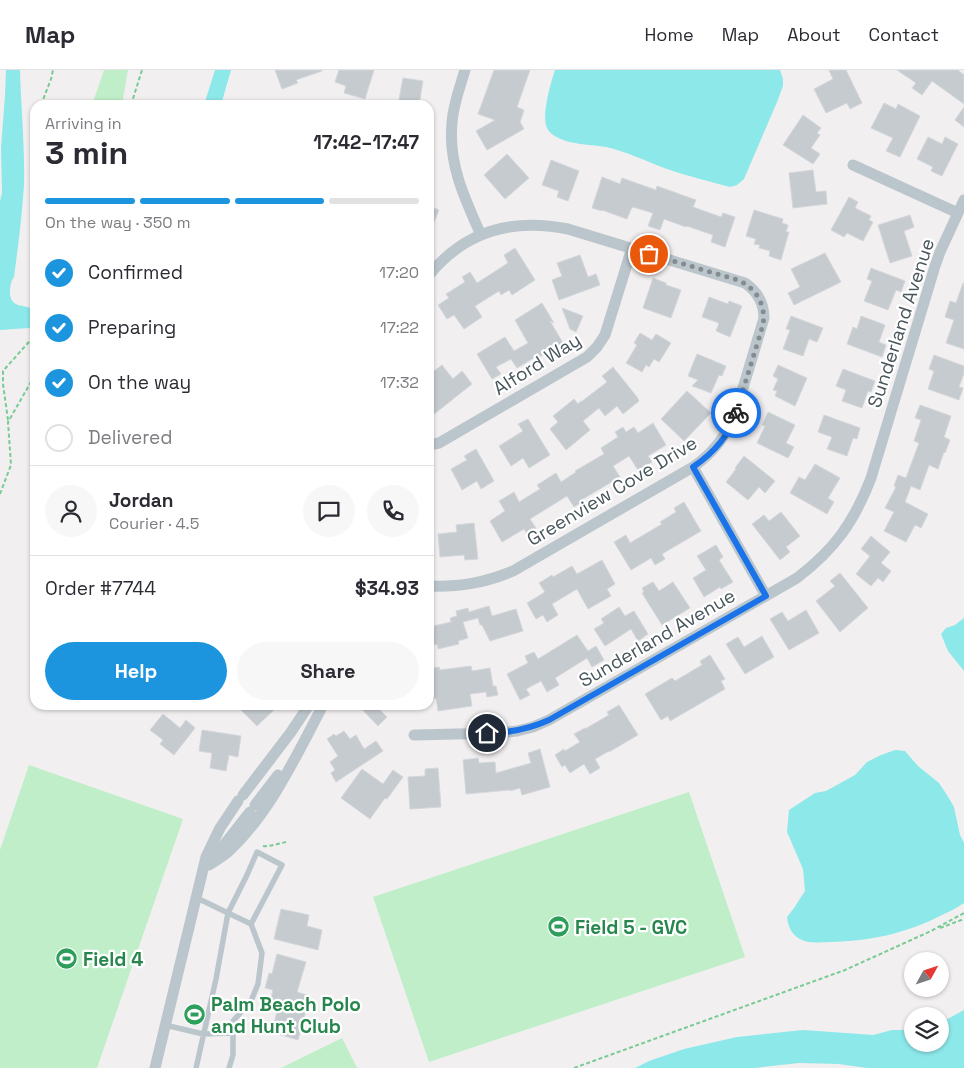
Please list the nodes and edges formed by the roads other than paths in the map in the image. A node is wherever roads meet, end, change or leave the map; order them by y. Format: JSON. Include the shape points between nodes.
{"nodes":[{"id":1,"x":465,"y":70,"type":"edge"},
{"id":2,"x":853,"y":165,"type":"dead end"},
{"id":3,"x":964,"y":200,"type":"edge"},
{"id":4,"x":958,"y":213,"type":"junction"},
{"id":5,"x":481,"y":235,"type":"junction"},
{"id":6,"x":632,"y":248,"type":"junction"},
{"id":7,"x":434,"y":269,"type":"edge"},
{"id":8,"x":434,"y":444,"type":"edge"},
{"id":9,"x":693,"y":467,"type":"junction"},
{"id":10,"x":434,"y":586,"type":"edge"},
{"id":11,"x":766,"y":596,"type":"junction"},
{"id":12,"x":306,"y":710,"type":"edge"},
{"id":13,"x":321,"y":710,"type":"edge"},
{"id":14,"x":414,"y":735,"type":"dead end"},
{"id":15,"x":301,"y":747,"type":"junction"},
{"id":16,"x":209,"y":865,"type":"junction"},
{"id":17,"x":201,"y":880,"type":"junction"},
{"id":18,"x":196,"y":898,"type":"junction"},
{"id":19,"x":228,"y":912,"type":"junction"},
{"id":20,"x":251,"y":924,"type":"junction"},
{"id":21,"x":165,"y":1025,"type":"junction"},
{"id":22,"x":232,"y":1033,"type":"junction"},
{"id":23,"x":204,"y":1034,"type":"junction"},
{"id":24,"x":155,"y":1068,"type":"edge"},
{"id":25,"x":196,"y":1068,"type":"edge"},
{"id":26,"x":229,"y":1068,"type":"edge"}],
"edges":[{"from":1,"to":5,"type":"street","via":[[455,104],[451,141],[457,177]]},
{"from":2,"to":4,"type":"street"},
{"from":3,"to":4,"type":"street","name":"Sunderland Avenue"},
{"from":4,"to":11,"type":"street","name":"Sunderland Avenue","via":[[935,266],[862,501],[847,528],[827,552],[797,578]]},
{"from":5,"to":6,"type":"street","name":"Greenview Cove Drive","via":[[533,224],[568,229]]},
{"from":5,"to":7,"type":"street","name":"Greenview Cove Drive","via":[[463,244]]},
{"from":6,"to":8,"type":"street","name":"Alford Way","via":[[605,335],[587,358]]},
{"from":6,"to":9,"type":"street","name":"Greenview Cove Drive","via":[[745,283],[756,292],[762,305],[763,325],[734,418],[719,445]]},
{"from":9,"to":10,"type":"street","name":"Greenview Cove Drive","via":[[513,570],[472,584]]},
{"from":9,"to":11,"type":"street"},
{"from":11,"to":14,"type":"street","name":"Sunderland Avenue","via":[[533,727],[500,733]]},
{"from":12,"to":17,"type":"street","via":[[220,828],[206,857]]},
{"from":13,"to":15,"type":"street"},
{"from":15,"to":16,"type":"street"},
{"from":15,"to":16,"type":"street","via":[[272,798],[245,834],[227,853]]},
{"from":16,"to":17,"type":"street"},
{"from":17,"to":18,"type":"street"},
{"from":18,"to":19,"type":"lane"},
{"from":18,"to":21,"type":"street"},
{"from":19,"to":20,"type":"lane"},
{"from":19,"to":20,"type":"lane","via":[[257,852],[282,865]]},
{"from":19,"to":23,"type":"lane"},
{"from":20,"to":22,"type":"lane","via":[[262,953],[258,984],[251,1001],[232,1022]]},
{"from":21,"to":23,"type":"lane"},
{"from":21,"to":24,"type":"street"},
{"from":22,"to":23,"type":"lane"},
{"from":22,"to":26,"type":"lane","via":[[233,1055]]},
{"from":23,"to":25,"type":"lane"}]}
